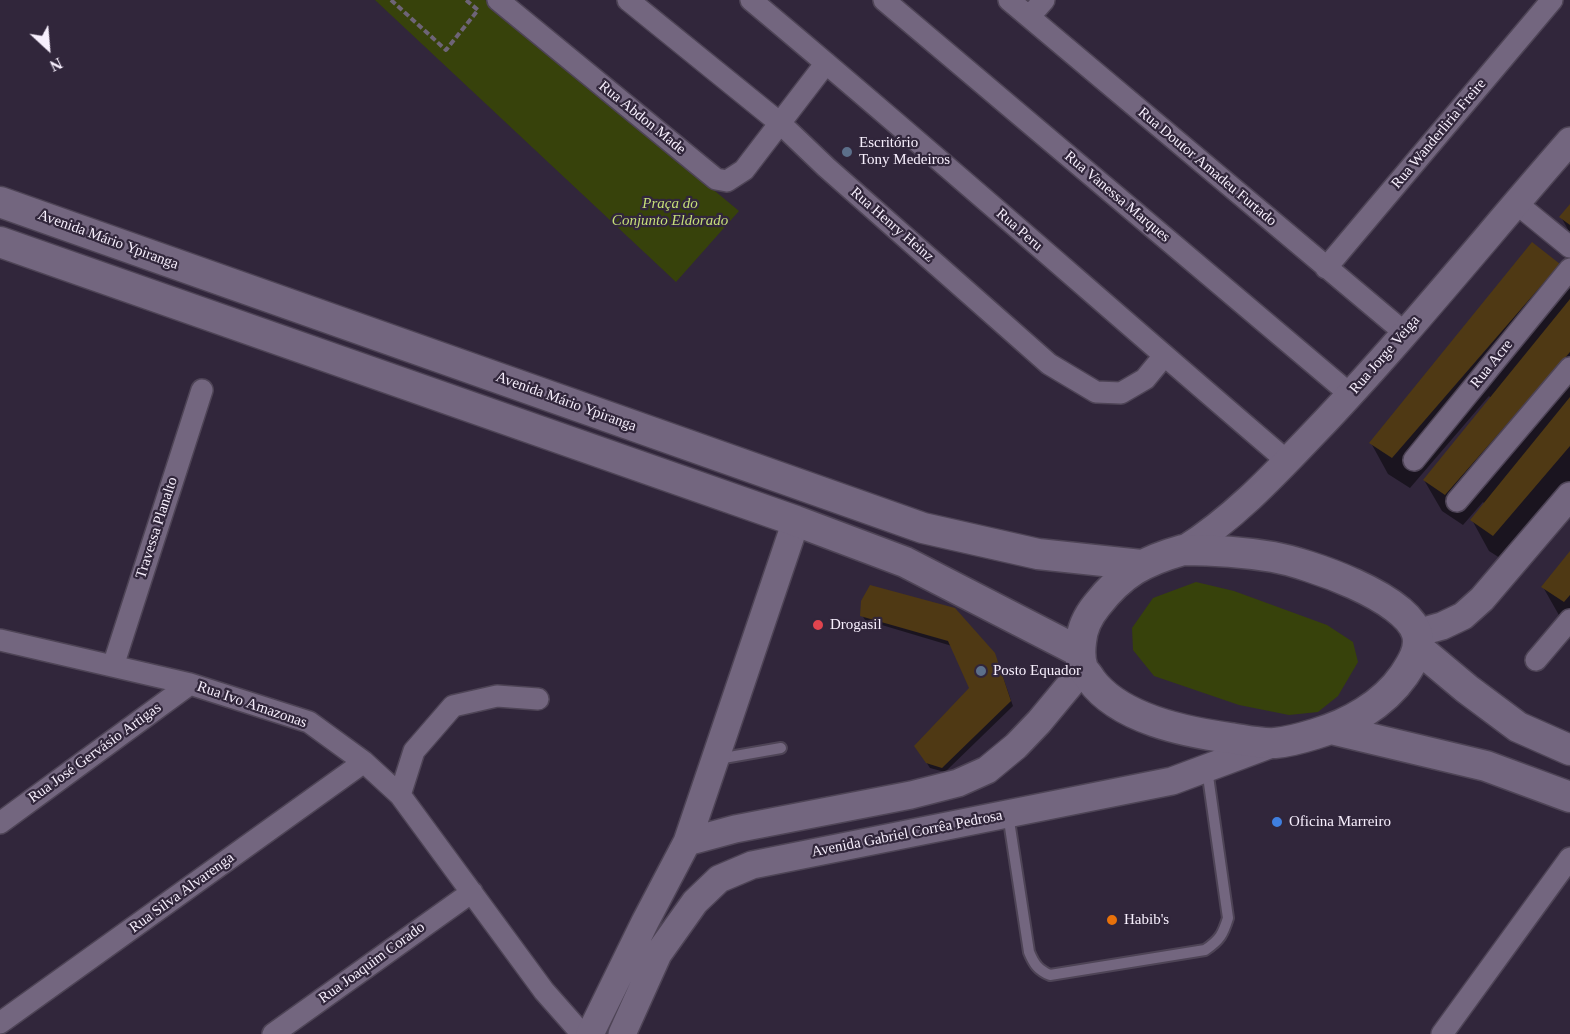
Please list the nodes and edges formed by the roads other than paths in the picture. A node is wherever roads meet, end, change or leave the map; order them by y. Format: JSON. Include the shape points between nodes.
{"nodes":[{"id":1,"x":498,"y":0,"type":"edge"},
{"id":2,"x":628,"y":0,"type":"edge"},
{"id":3,"x":751,"y":0,"type":"edge"},
{"id":4,"x":884,"y":0,"type":"edge"},
{"id":5,"x":1010,"y":0,"type":"edge"},
{"id":6,"x":1044,"y":0,"type":"edge"},
{"id":7,"x":1552,"y":0,"type":"edge"},
{"id":8,"x":1029,"y":17,"type":"junction"},
{"id":9,"x":826,"y":63,"type":"junction"},
{"id":10,"x":781,"y":124,"type":"junction"},
{"id":11,"x":1570,"y":141,"type":"edge"},
{"id":12,"x":0,"y":202,"type":"edge"},
{"id":13,"x":1516,"y":203,"type":"junction"},
{"id":14,"x":0,"y":242,"type":"edge"},
{"id":15,"x":1570,"y":247,"type":"edge"},
{"id":16,"x":1326,"y":268,"type":"junction"},
{"id":17,"x":1570,"y":269,"type":"edge"},
{"id":18,"x":1405,"y":333,"type":"junction"},
{"id":19,"x":1164,"y":356,"type":"junction"},
{"id":20,"x":1570,"y":368,"type":"edge"},
{"id":21,"x":202,"y":390,"type":"dead end"},
{"id":22,"x":1351,"y":395,"type":"junction"},
{"id":23,"x":1414,"y":459,"type":"dead end"},
{"id":24,"x":1287,"y":461,"type":"junction"},
{"id":25,"x":1570,"y":496,"type":"edge"},
{"id":26,"x":1457,"y":501,"type":"dead end"},
{"id":27,"x":796,"y":521,"type":"junction"},
{"id":28,"x":1183,"y":550,"type":"junction"},
{"id":29,"x":1141,"y":565,"type":"junction"},
{"id":30,"x":1570,"y":621,"type":"edge"},
{"id":31,"x":0,"y":640,"type":"edge"},
{"id":32,"x":1417,"y":640,"type":"junction"},
{"id":33,"x":1082,"y":660,"type":"junction"},
{"id":34,"x":1536,"y":660,"type":"dead end"},
{"id":35,"x":113,"y":666,"type":"junction"},
{"id":36,"x":189,"y":684,"type":"junction"},
{"id":37,"x":538,"y":699,"type":"dead end"},
{"id":38,"x":1331,"y":729,"type":"junction"},
{"id":39,"x":1274,"y":743,"type":"junction"},
{"id":40,"x":781,"y":748,"type":"dead end"},
{"id":41,"x":1570,"y":750,"type":"edge"},
{"id":42,"x":715,"y":759,"type":"junction"},
{"id":43,"x":364,"y":762,"type":"junction"},
{"id":44,"x":1206,"y":768,"type":"junction"},
{"id":45,"x":400,"y":795,"type":"junction"},
{"id":46,"x":1570,"y":797,"type":"edge"},
{"id":47,"x":1008,"y":813,"type":"junction"},
{"id":48,"x":0,"y":823,"type":"edge"},
{"id":49,"x":687,"y":842,"type":"junction"},
{"id":50,"x":1570,"y":858,"type":"edge"},
{"id":51,"x":472,"y":891,"type":"junction"},
{"id":52,"x":0,"y":1023,"type":"edge"},
{"id":53,"x":273,"y":1034,"type":"edge"},
{"id":54,"x":582,"y":1034,"type":"edge"},
{"id":55,"x":590,"y":1034,"type":"edge"},
{"id":56,"x":622,"y":1034,"type":"edge"},
{"id":57,"x":1442,"y":1034,"type":"edge"}],
"edges":[{"from":1,"to":10,"type":"street","name":"Rua Abdon Made","via":[[716,179],[727,181],[744,170]]},
{"from":2,"to":10,"type":"street","name":"Rua Henry Heinz"},
{"from":3,"to":9,"type":"street","name":"Rua Peru"},
{"from":4,"to":22,"type":"street","name":"Rua Vanessa Marques"},
{"from":5,"to":8,"type":"street","name":"Rua Doutor Amadeu Furtado"},
{"from":6,"to":8,"type":"street"},
{"from":7,"to":16,"type":"street","name":"Rua Wanderliria Freire"},
{"from":8,"to":16,"type":"street","name":"Rua Doutor Amadeu Furtado"},
{"from":9,"to":10,"type":"street","name":"Rua Abdon Made"},
{"from":9,"to":19,"type":"street","name":"Rua Peru"},
{"from":10,"to":19,"type":"street","name":"Rua Henry Heinz","via":[[1049,364],[1096,392],[1120,393],[1145,379]]},
{"from":11,"to":13,"type":"street","name":"Rua Jorge Veiga"},
{"from":12,"to":29,"type":"main road","name":"Avenida Mário Ypiranga","via":[[923,528],[1038,554]]},
{"from":13,"to":15,"type":"street"},
{"from":13,"to":18,"type":"street","name":"Rua Jorge Veiga"},
{"from":14,"to":27,"type":"main road"},
{"from":16,"to":18,"type":"street","name":"Rua Doutor Amadeu Furtado"},
{"from":17,"to":23,"type":"street","name":"Rua Acre"},
{"from":18,"to":22,"type":"street","name":"Rua Jorge Veiga"},
{"from":19,"to":24,"type":"street","name":"Rua Peru"},
{"from":20,"to":26,"type":"street"},
{"from":21,"to":35,"type":"street","name":"Travessa Planalto"},
{"from":22,"to":24,"type":"street","name":"Rua Jorge Veiga"},
{"from":24,"to":28,"type":"street","name":"Rua Jorge Veiga","via":[[1226,520]]},
{"from":25,"to":32,"type":"street","via":[[1482,599],[1463,616]]},
{"from":27,"to":33,"type":"main road","via":[[905,562]]},
{"from":27,"to":42,"type":"street"},
{"from":28,"to":29,"type":"main road"},
{"from":28,"to":32,"type":"main road","via":[[1275,558],[1358,585],[1408,619]]},
{"from":29,"to":33,"type":"main road","via":[[1091,612],[1082,632]]},
{"from":30,"to":34,"type":"street"},
{"from":31,"to":35,"type":"street","name":"Rua Ivo Amazonas"},
{"from":32,"to":38,"type":"main road","via":[[1410,666],[1398,684],[1380,701]]},
{"from":32,"to":41,"type":"main road","via":[[1467,689],[1518,727]]},
{"from":33,"to":39,"type":"main road","via":[[1095,684],[1109,697],[1155,721],[1209,735]]},
{"from":33,"to":49,"type":"street","via":[[1039,722],[987,770],[958,783],[911,795]]},
{"from":35,"to":36,"type":"street","name":"Rua Ivo Amazonas"},
{"from":36,"to":43,"type":"street","name":"Rua Ivo Amazonas","via":[[309,722]]},
{"from":36,"to":48,"type":"street","name":"Rua José Gervásio Artigas"},
{"from":37,"to":45,"type":"street","via":[[497,696],[453,706],[414,751]]},
{"from":38,"to":39,"type":"main road"},
{"from":38,"to":46,"type":"main road","via":[[1486,766]]},
{"from":39,"to":44,"type":"street","name":"Avenida Gabriel Corrêa Pedrosa"},
{"from":40,"to":42,"type":"lane"},
{"from":42,"to":49,"type":"street"},
{"from":43,"to":45,"type":"street","name":"Rua Ivo Amazonas"},
{"from":43,"to":52,"type":"street","name":"Rua Silva Alvarenga"},
{"from":44,"to":47,"type":"street","name":"Avenida Gabriel Corrêa Pedrosa","via":[[1172,780]]},
{"from":44,"to":47,"type":"lane","via":[[1228,918],[1217,942],[1205,950],[1050,975],[1040,971],[1029,952]]},
{"from":45,"to":51,"type":"street","name":"Rua Ivo Amazonas"},
{"from":47,"to":56,"type":"street","name":"Avenida Gabriel Corrêa Pedrosa","via":[[752,865],[719,879],[695,902],[658,954]]},
{"from":49,"to":55,"type":"street"},
{"from":50,"to":57,"type":"street"},
{"from":51,"to":53,"type":"street","name":"Rua Joaquim Corado"},
{"from":51,"to":54,"type":"street","name":"Rua Ivo Amazonas","via":[[544,991]]}]}
